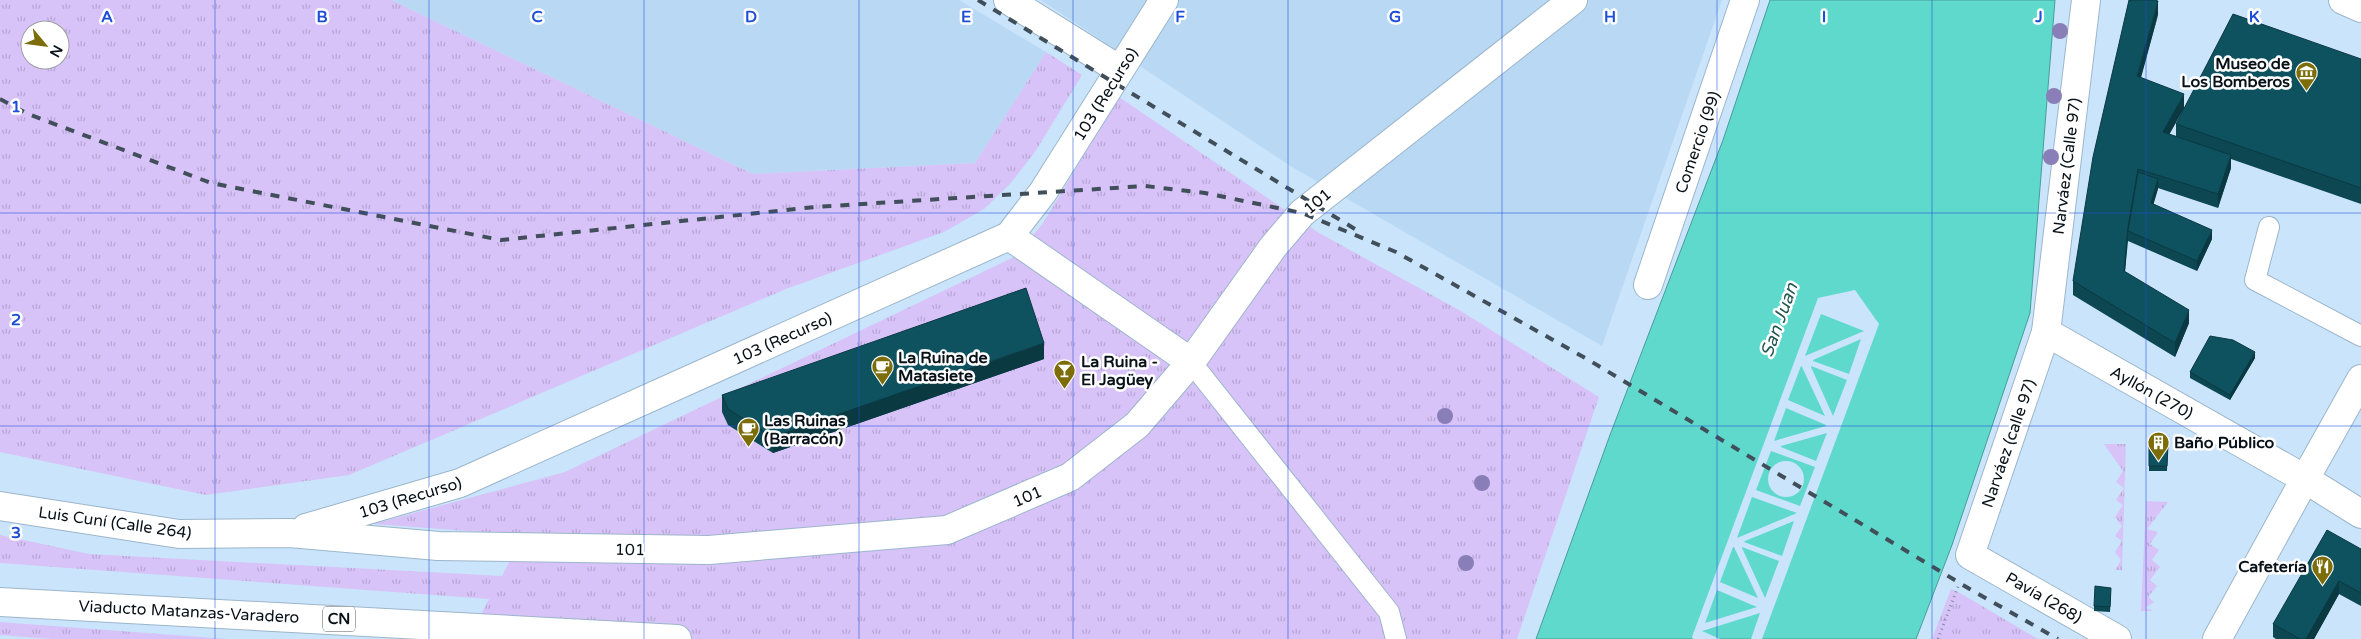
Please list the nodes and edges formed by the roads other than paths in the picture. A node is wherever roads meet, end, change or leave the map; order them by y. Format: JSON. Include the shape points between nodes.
{"nodes":[{"id":1,"x":1008,"y":0,"type":"edge"},
{"id":2,"x":1164,"y":0,"type":"edge"},
{"id":3,"x":1573,"y":0,"type":"edge"},
{"id":4,"x":1745,"y":0,"type":"edge"},
{"id":5,"x":2086,"y":0,"type":"edge"},
{"id":6,"x":2344,"y":0,"type":"edge"},
{"id":7,"x":2361,"y":8,"type":"edge"},
{"id":8,"x":1120,"y":70,"type":"junction"},
{"id":9,"x":2269,"y":227,"type":"dead end"},
{"id":10,"x":1009,"y":236,"type":"junction"},
{"id":11,"x":1648,"y":285,"type":"dead end"},
{"id":12,"x":2046,"y":332,"type":"junction"},
{"id":13,"x":2361,"y":336,"type":"edge"},
{"id":14,"x":1191,"y":362,"type":"junction"},
{"id":15,"x":2361,"y":379,"type":"edge"},
{"id":16,"x":2305,"y":479,"type":"junction"},
{"id":17,"x":0,"y":506,"type":"edge"},
{"id":18,"x":2361,"y":514,"type":"edge"},
{"id":19,"x":290,"y":532,"type":"junction"},
{"id":20,"x":1970,"y":555,"type":"joint"},
{"id":21,"x":0,"y":602,"type":"edge"},
{"id":22,"x":677,"y":639,"type":"edge"},
{"id":23,"x":1396,"y":639,"type":"edge"},
{"id":24,"x":2117,"y":639,"type":"edge"},
{"id":25,"x":2217,"y":639,"type":"edge"}],
"edges":[{"from":1,"to":8,"type":"main road"},
{"from":2,"to":8,"type":"main road","name":"103 (Recurso)"},
{"from":3,"to":14,"type":"main road","name":"101","via":[[1307,209],[1273,247]]},
{"from":4,"to":11,"type":"main road","name":"Comercio (99)"},
{"from":5,"to":12,"type":"main road","name":"Narváez (Calle 97)"},
{"from":6,"to":7,"type":"main road"},
{"from":8,"to":10,"type":"main road","name":"103 (Recurso)","via":[[1043,192]]},
{"from":9,"to":13,"type":"lane","via":[[2255,280]]},
{"from":10,"to":14,"type":"main road"},
{"from":10,"to":19,"type":"main road","name":"103 (Recurso)","via":[[460,483]]},
{"from":12,"to":16,"type":"main road","name":"Ayllón (270)"},
{"from":12,"to":20,"type":"main road","name":"Narváez (calle 97)"},
{"from":14,"to":19,"type":"main road","name":"101","via":[[1138,426],[1070,477],[947,530],[709,550],[438,546]]},
{"from":14,"to":23,"type":"lane","via":[[1388,612]]},
{"from":15,"to":16,"type":"main road"},
{"from":16,"to":18,"type":"main road","name":"Ayllón (270)"},
{"from":16,"to":25,"type":"main road"},
{"from":17,"to":19,"type":"main road","name":"Luis Cuní (Calle 264)","via":[[179,534]]},
{"from":20,"to":24,"type":"main road","name":"Pavía (268)"},
{"from":21,"to":22,"type":"main road","name":"Viaducto Matanzas-Varadero","number":"CN"}]}
